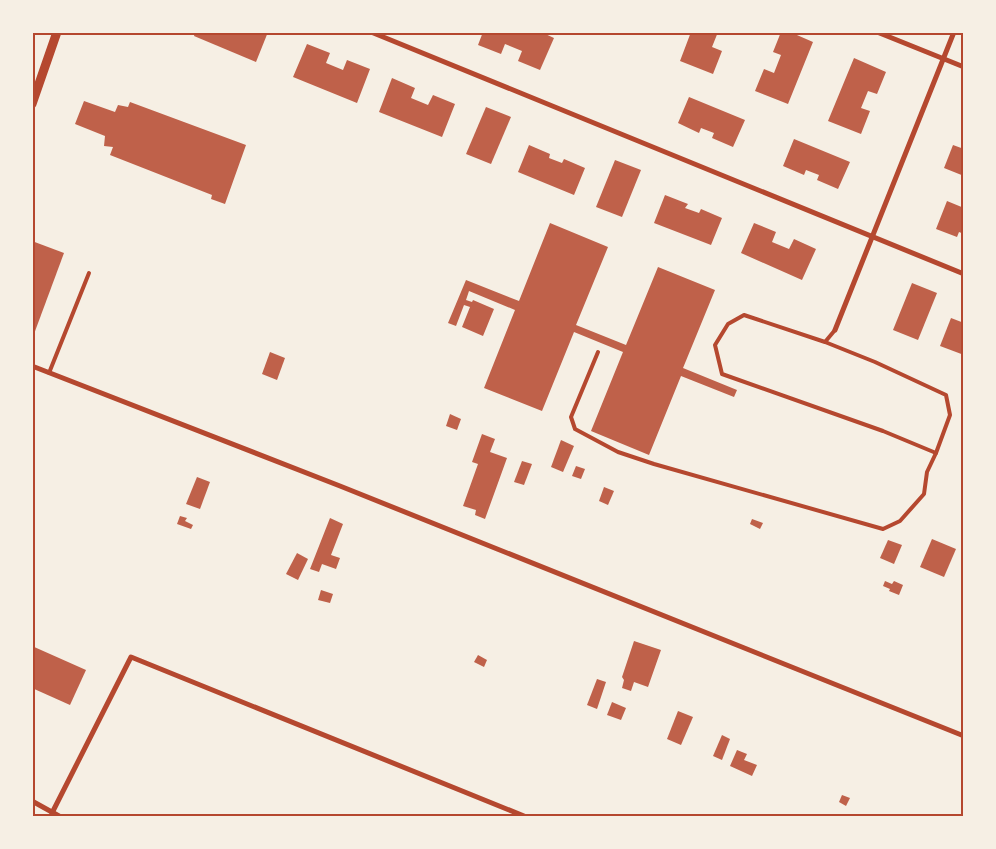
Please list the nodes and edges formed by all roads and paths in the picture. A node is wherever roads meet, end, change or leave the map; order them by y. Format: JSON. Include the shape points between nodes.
{"nodes":[{"id":1,"x":57,"y":32,"type":"edge"},
{"id":2,"x":371,"y":32,"type":"edge"},
{"id":3,"x":877,"y":32,"type":"edge"},
{"id":4,"x":954,"y":32,"type":"edge"},
{"id":5,"x":944,"y":59,"type":"junction"},
{"id":6,"x":964,"y":67,"type":"edge"},
{"id":7,"x":32,"y":104,"type":"edge"},
{"id":8,"x":871,"y":237,"type":"junction"},
{"id":9,"x":89,"y":273,"type":"dead end"},
{"id":10,"x":964,"y":274,"type":"edge"},
{"id":11,"x":835,"y":330,"type":"joint"},
{"id":12,"x":825,"y":342,"type":"junction"},
{"id":13,"x":598,"y":352,"type":"dead end"},
{"id":14,"x":32,"y":366,"type":"edge"},
{"id":15,"x":49,"y":373,"type":"junction"},
{"id":16,"x":936,"y":453,"type":"junction"},
{"id":17,"x":964,"y":736,"type":"edge"},
{"id":18,"x":32,"y":801,"type":"edge"},
{"id":19,"x":52,"y":813,"type":"junction"},
{"id":20,"x":59,"y":816,"type":"edge"},
{"id":21,"x":524,"y":816,"type":"edge"}],
"edges":[{"from":1,"to":7,"type":"street"},
{"from":2,"to":8,"type":"street"},
{"from":3,"to":5,"type":"street"},
{"from":4,"to":5,"type":"street"},
{"from":5,"to":6,"type":"street"},
{"from":5,"to":8,"type":"street"},
{"from":8,"to":10,"type":"street"},
{"from":8,"to":11,"type":"street"},
{"from":9,"to":15,"type":"lane"},
{"from":11,"to":12,"type":"lane"},
{"from":12,"to":16,"type":"lane","via":[[946,395],[950,415]]},
{"from":12,"to":16,"type":"lane","via":[[744,315],[728,324],[715,345],[722,374]]},
{"from":13,"to":16,"type":"lane","via":[[571,417],[575,430],[618,452],[654,464],[883,529],[900,521],[924,494],[926,472]]},
{"from":14,"to":15,"type":"street"},
{"from":15,"to":17,"type":"street"},
{"from":18,"to":19,"type":"street"},
{"from":19,"to":20,"type":"street"},
{"from":19,"to":21,"type":"street","via":[[131,657]]}]}
